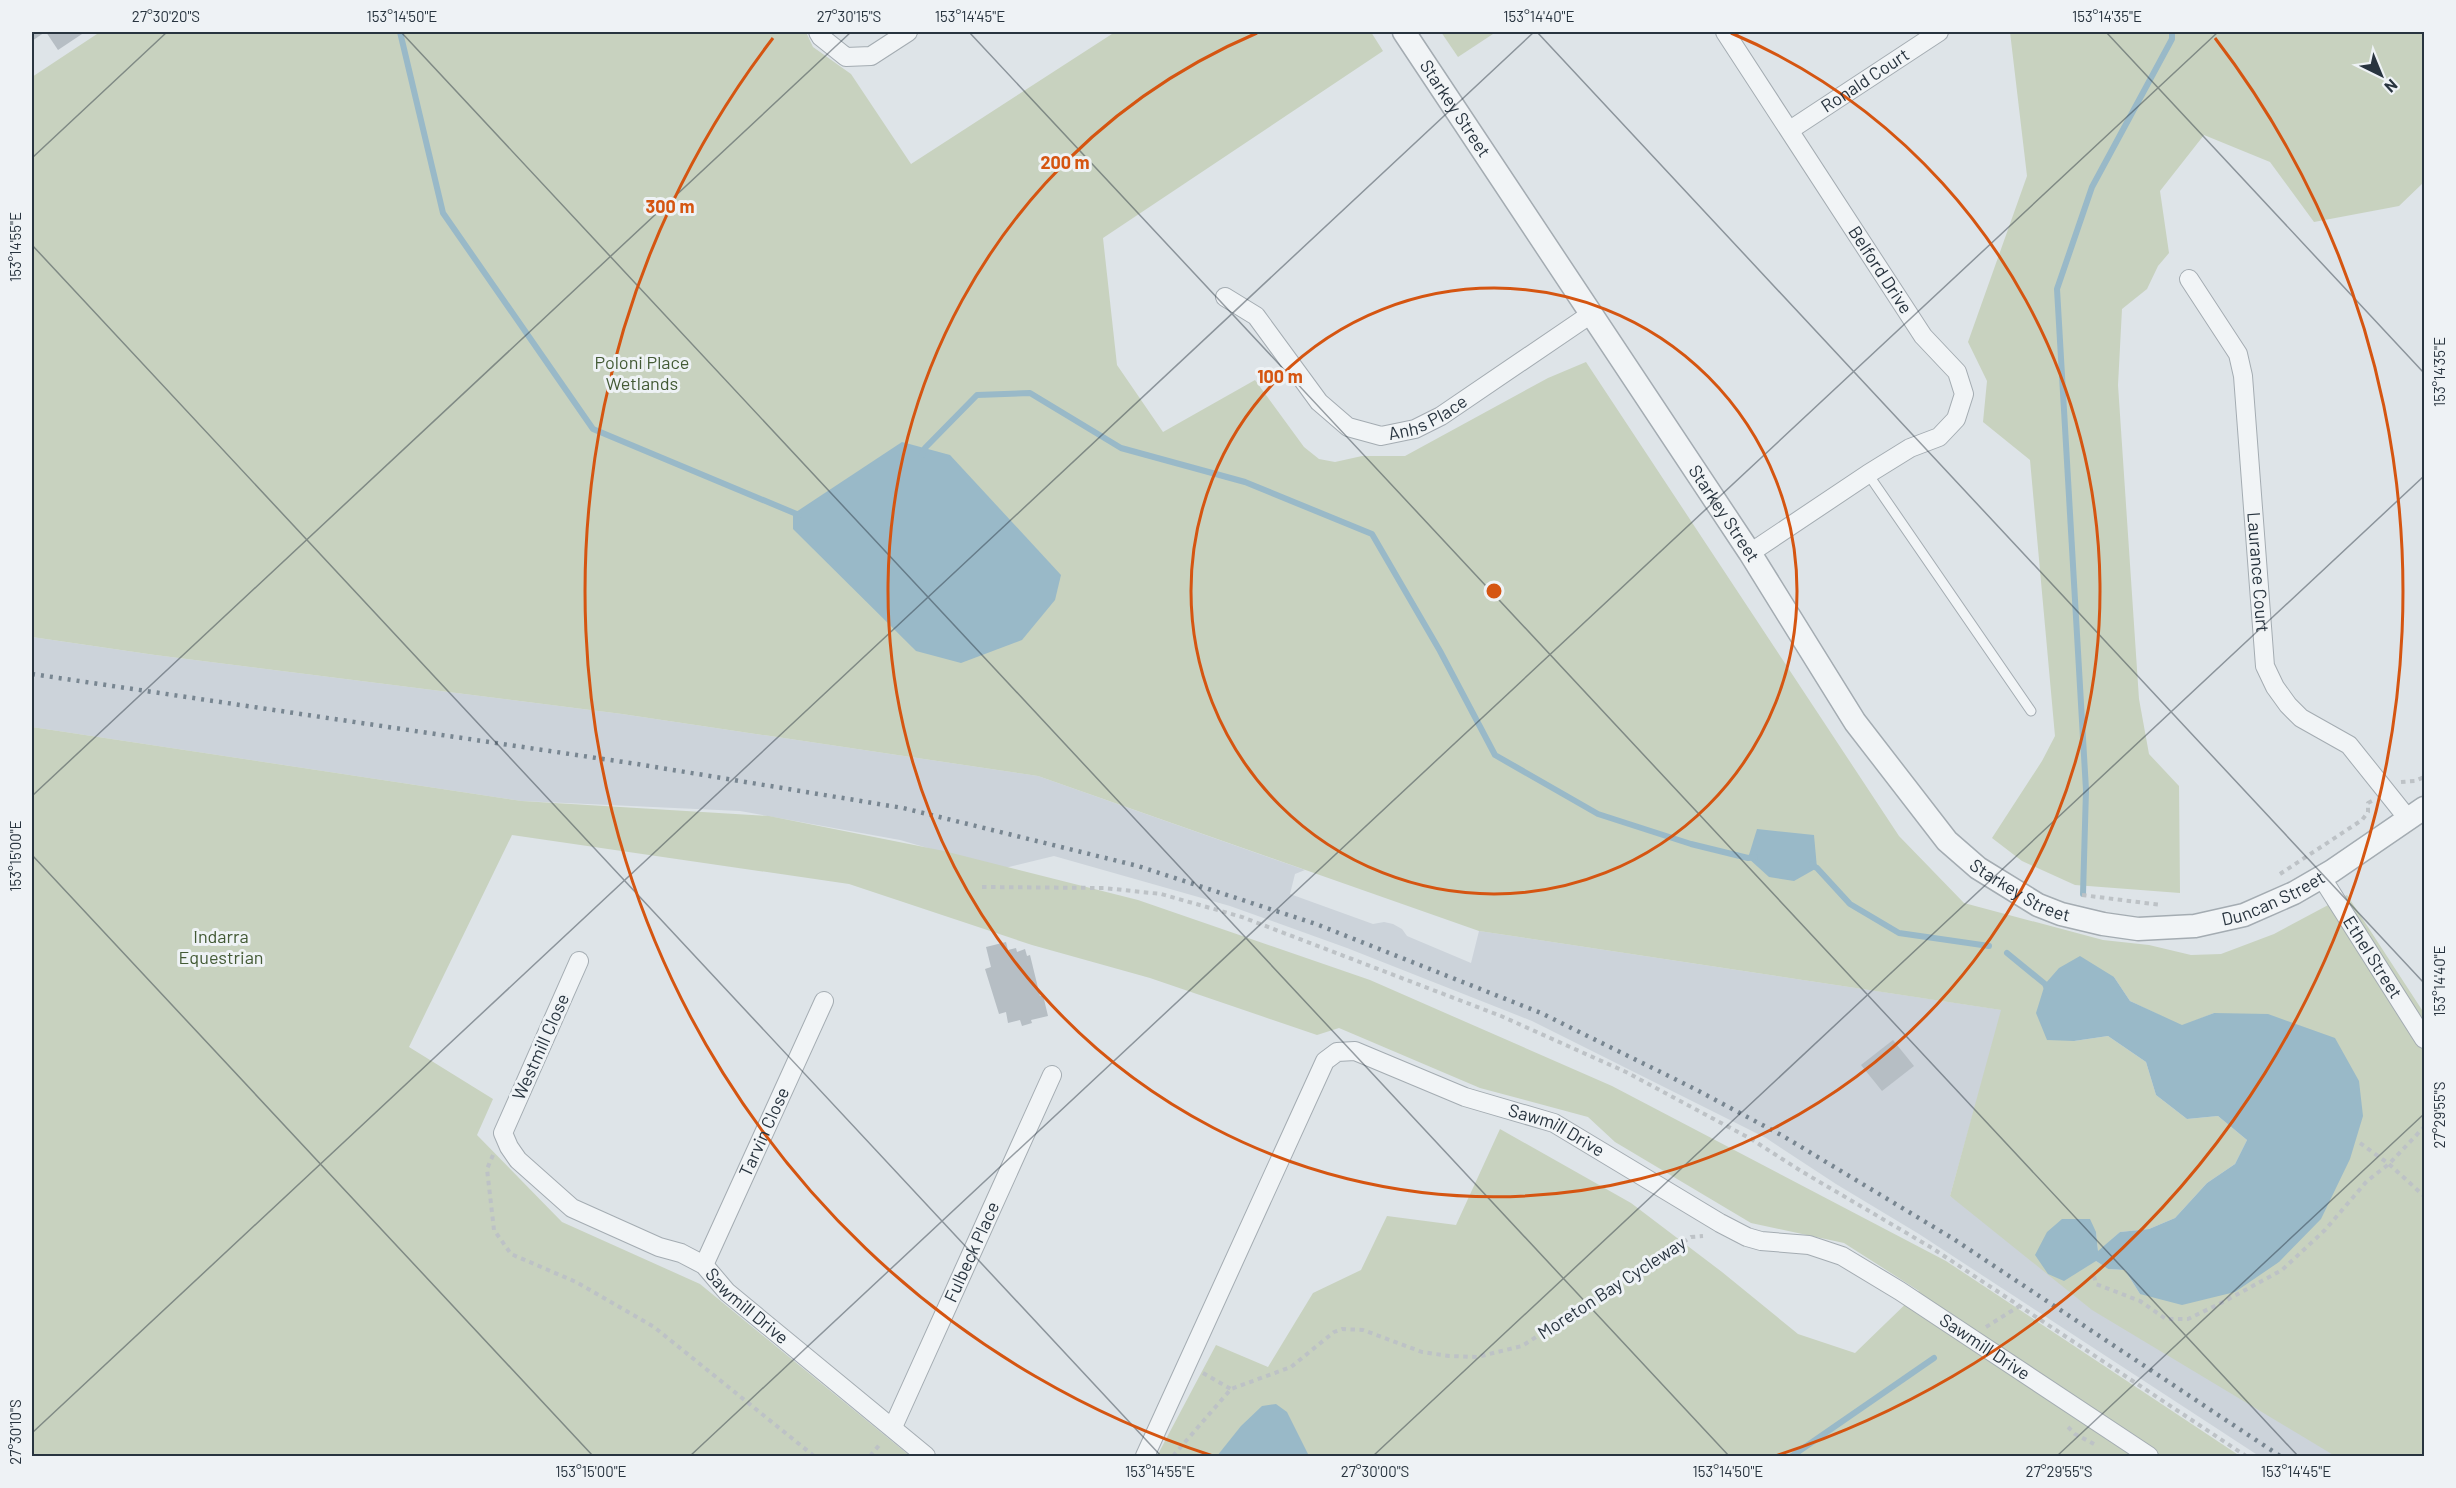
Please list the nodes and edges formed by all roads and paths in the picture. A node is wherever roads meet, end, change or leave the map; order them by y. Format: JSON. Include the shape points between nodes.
{"nodes":[{"id":1,"x":818,"y":32,"type":"edge"},
{"id":2,"x":908,"y":32,"type":"edge"},
{"id":3,"x":1404,"y":32,"type":"edge"},
{"id":4,"x":1725,"y":32,"type":"edge"},
{"id":5,"x":1939,"y":32,"type":"edge"},
{"id":6,"x":1790,"y":130,"type":"junction"},
{"id":7,"x":2189,"y":279,"type":"dead end"},
{"id":8,"x":1225,"y":297,"type":"dead end"},
{"id":9,"x":1591,"y":314,"type":"junction"},
{"id":10,"x":1868,"y":474,"type":"junction"},
{"id":11,"x":1750,"y":553,"type":"junction"},
{"id":12,"x":2031,"y":711,"type":"dead end"},
{"id":13,"x":2424,"y":777,"type":"edge"},
{"id":14,"x":2387,"y":791,"type":"junction"},
{"id":15,"x":2417,"y":814,"type":"edge"},
{"id":16,"x":2275,"y":876,"type":"dead end"},
{"id":17,"x":2322,"y":878,"type":"junction"},
{"id":18,"x":982,"y":887,"type":"dead end"},
{"id":19,"x":2077,"y":894,"type":"dead end"},
{"id":20,"x":2164,"y":905,"type":"dead end"},
{"id":21,"x":2103,"y":924,"type":"joint"},
{"id":22,"x":579,"y":961,"type":"dead end"},
{"id":23,"x":824,"y":1001,"type":"dead end"},
{"id":24,"x":2424,"y":1039,"type":"edge"},
{"id":25,"x":1052,"y":1076,"type":"dead end"},
{"id":26,"x":2424,"y":1127,"type":"edge"},
{"id":27,"x":503,"y":1133,"type":"junction"},
{"id":28,"x":2360,"y":1143,"type":"dead end"},
{"id":29,"x":2389,"y":1164,"type":"junction"},
{"id":30,"x":2424,"y":1196,"type":"edge"},
{"id":31,"x":1709,"y":1237,"type":"dead end"},
{"id":32,"x":704,"y":1265,"type":"junction"},
{"id":33,"x":2094,"y":1276,"type":"dead end"},
{"id":34,"x":2021,"y":1305,"type":"junction"},
{"id":35,"x":1968,"y":1338,"type":"junction"},
{"id":36,"x":1185,"y":1365,"type":"junction"},
{"id":37,"x":1231,"y":1389,"type":"junction"},
{"id":38,"x":2063,"y":1422,"type":"dead end"},
{"id":39,"x":893,"y":1427,"type":"junction"},
{"id":40,"x":2097,"y":1446,"type":"dead end"},
{"id":41,"x":814,"y":1456,"type":"edge"},
{"id":42,"x":926,"y":1456,"type":"edge"},
{"id":43,"x":1145,"y":1456,"type":"edge"},
{"id":44,"x":1173,"y":1456,"type":"edge"},
{"id":45,"x":2149,"y":1456,"type":"edge"},
{"id":46,"x":2246,"y":1456,"type":"edge"}],
"edges":[{"from":1,"to":2,"type":"street","via":[[846,57],[871,56]]},
{"from":3,"to":9,"type":"street","name":"Starkey Street"},
{"from":4,"to":6,"type":"street","name":"Belford Drive"},
{"from":5,"to":6,"type":"street","name":"Ronald Court"},
{"from":6,"to":10,"type":"street","name":"Belford Drive","via":[[1923,336],[1957,372],[1964,394],[1956,419],[1939,437],[1910,448]]},
{"from":7,"to":14,"type":"street","name":"Laurance Court","via":[[2238,354],[2243,376],[2265,666],[2288,705],[2301,718],[2349,745]]},
{"from":8,"to":9,"type":"street","name":"Anhs Place","via":[[1256,316],[1319,402],[1348,427],[1381,436],[1415,429],[1441,416]]},
{"from":9,"to":11,"type":"street","name":"Starkey Street"},
{"from":10,"to":11,"type":"street","name":"Belford Drive"},
{"from":10,"to":12,"type":"lane"},
{"from":11,"to":21,"type":"street","name":"Starkey Street","via":[[1855,722],[1947,841],[1978,868],[2037,905]]},
{"from":13,"to":14,"type":"path","via":[[2399,783]]},
{"from":14,"to":15,"type":"street","name":"Laurance Court"},
{"from":14,"to":16,"type":"path","via":[[2368,803],[2362,820]]},
{"from":15,"to":17,"type":"street","name":"Duncan Street"},
{"from":17,"to":21,"type":"street","name":"Duncan Street","via":[[2244,915],[2205,924],[2138,930]]},
{"from":17,"to":24,"type":"street","name":"Ethel Street"},
{"from":18,"to":34,"type":"path","via":[[1104,888],[1161,894],[1242,917],[1501,1016],[1626,1072],[1751,1139]]},
{"from":19,"to":20,"type":"path"},
{"from":22,"to":27,"type":"street","name":"Westmill Close"},
{"from":23,"to":32,"type":"street","name":"Tarvin Close"},
{"from":25,"to":39,"type":"street","name":"Fulbeck Place"},
{"from":26,"to":29,"type":"path"},
{"from":27,"to":32,"type":"street","name":"Sawmill Drive","via":[[518,1160],[572,1208]]},
{"from":27,"to":41,"type":"path","via":[[487,1169],[494,1230],[511,1254],[576,1282],[654,1327]]},
{"from":28,"to":29,"type":"path"},
{"from":29,"to":30,"type":"path"},
{"from":29,"to":33,"type":"path","via":[[2367,1181],[2325,1230],[2282,1270],[2188,1318],[2166,1319],[2140,1301],[2096,1284]]},
{"from":31,"to":37,"type":"path","name":"Moreton Bay Cycleway","via":[[1691,1237],[1522,1346],[1486,1355],[1449,1356],[1422,1352],[1363,1330],[1342,1329],[1291,1367]]},
{"from":32,"to":39,"type":"street","name":"Sawmill Drive","via":[[727,1292]]},
{"from":34,"to":35,"type":"path"},
{"from":34,"to":46,"type":"path"},
{"from":35,"to":36,"type":"street","name":"Sawmill Drive","via":[[1842,1256],[1809,1245],[1747,1237],[1554,1123],[1465,1097],[1354,1051],[1337,1052],[1325,1061]]},
{"from":35,"to":45,"type":"street","name":"Sawmill Drive"},
{"from":36,"to":37,"type":"path"},
{"from":36,"to":43,"type":"street","name":"Sawmill Drive"},
{"from":37,"to":44,"type":"path","name":"Moreton Bay Cycleway"},
{"from":38,"to":40,"type":"path","via":[[2074,1434]]},
{"from":39,"to":42,"type":"street","name":"Sawmill Drive"}]}
